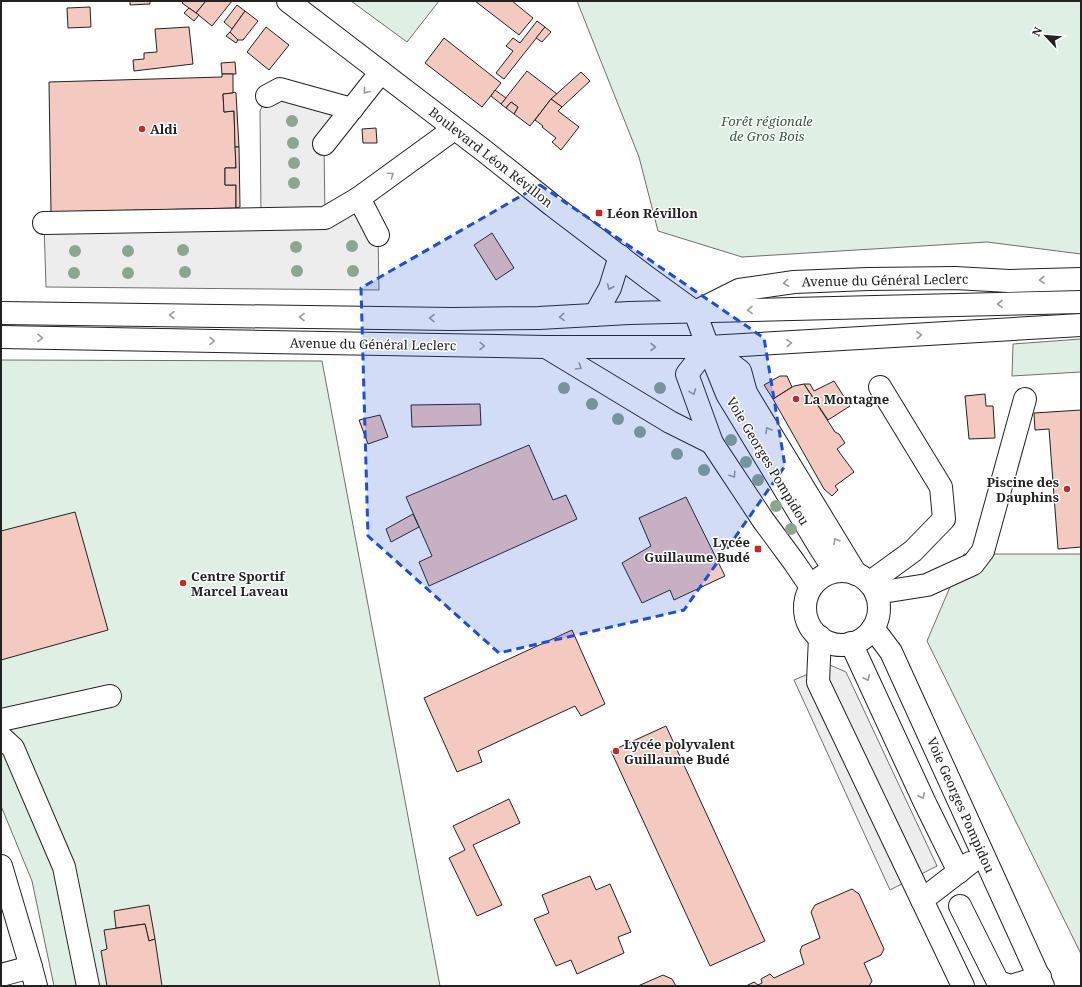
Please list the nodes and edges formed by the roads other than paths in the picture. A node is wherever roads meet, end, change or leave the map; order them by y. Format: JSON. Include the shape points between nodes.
{"nodes":[{"id":1,"x":288,"y":1,"type":"edge"},
{"id":2,"x":381,"y":72,"type":"junction"},
{"id":3,"x":267,"y":96,"type":"dead end"},
{"id":4,"x":352,"y":109,"type":"junction"},
{"id":5,"x":454,"y":129,"type":"junction"},
{"id":6,"x":324,"y":144,"type":"dead end"},
{"id":7,"x":359,"y":198,"type":"junction"},
{"id":8,"x":44,"y":223,"type":"dead end"},
{"id":9,"x":378,"y":234,"type":"dead end"},
{"id":10,"x":620,"y":256,"type":"junction"},
{"id":11,"x":1081,"y":279,"type":"edge"},
{"id":12,"x":1081,"y":302,"type":"edge"},
{"id":13,"x":695,"y":312,"type":"junction"},
{"id":14,"x":1,"y":313,"type":"edge"},
{"id":15,"x":594,"y":315,"type":"junction"},
{"id":16,"x":1081,"y":325,"type":"edge"},
{"id":17,"x":1,"y":337,"type":"edge"},
{"id":18,"x":758,"y":344,"type":"junction"},
{"id":19,"x":546,"y":347,"type":"junction"},
{"id":20,"x":708,"y":347,"type":"junction"},
{"id":21,"x":740,"y":371,"type":"junction"},
{"id":22,"x":880,"y":387,"type":"dead end"},
{"id":23,"x":1025,"y":399,"type":"dead end"},
{"id":24,"x":712,"y":443,"type":"junction"},
{"id":25,"x":859,"y":580,"type":"junction"},
{"id":26,"x":811,"y":587,"type":"junction"},
{"id":27,"x":872,"y":628,"type":"junction"},
{"id":28,"x":820,"y":637,"type":"junction"},
{"id":29,"x":851,"y":643,"type":"junction"},
{"id":30,"x":110,"y":696,"type":"dead end"},
{"id":31,"x":1,"y":720,"type":"edge"},
{"id":32,"x":1,"y":737,"type":"edge"},
{"id":33,"x":982,"y":854,"type":"junction"},
{"id":34,"x":1,"y":866,"type":"edge"},
{"id":35,"x":959,"y":872,"type":"junction"},
{"id":36,"x":922,"y":900,"type":"junction"},
{"id":37,"x":960,"y":906,"type":"dead end"},
{"id":38,"x":1,"y":975,"type":"edge"},
{"id":39,"x":33,"y":977,"type":"edge"},
{"id":40,"x":1042,"y":982,"type":"edge"},
{"id":41,"x":88,"y":986,"type":"edge"},
{"id":42,"x":963,"y":986,"type":"edge"}],
"edges":[{"from":1,"to":2,"type":"main road","name":"Boulevard Léon Révillon"},
{"from":2,"to":4,"type":"main road","one_way":true},
{"from":2,"to":5,"type":"main road","name":"Boulevard Léon Révillon"},
{"from":3,"to":4,"type":"main road","via":[[280,89]]},
{"from":4,"to":6,"type":"main road"},
{"from":7,"to":5,"type":"main road","one_way":true},
{"from":5,"to":10,"type":"main road","name":"Boulevard Léon Révillon"},
{"from":7,"to":8,"type":"main road","via":[[325,218]]},
{"from":7,"to":9,"type":"main road"},
{"from":10,"to":13,"type":"main road","name":"Boulevard Léon Révillon"},
{"from":10,"to":15,"type":"main road","one_way":true,"via":[[610,288]]},
{"from":11,"to":13,"type":"main road","name":"Avenue du Général Leclerc","one_way":true,"via":[[1009,281],[868,278],[794,282],[739,290]]},
{"from":12,"to":13,"type":"main road","one_way":true},
{"from":13,"to":15,"type":"main road","name":"Avenue du Général Leclerc"},
{"from":13,"to":20,"type":"main road"},
{"from":15,"to":14,"type":"main road","name":"Avenue du Général Leclerc","one_way":true,"via":[[452,319]]},
{"from":18,"to":16,"type":"main road","name":"Avenue du Général Leclerc","one_way":true},
{"from":17,"to":19,"type":"main road","name":"Avenue du Général Leclerc","one_way":true},
{"from":18,"to":20,"type":"main road","name":"Avenue du Général Leclerc"},
{"from":18,"to":21,"type":"main road"},
{"from":19,"to":20,"type":"main road","name":"Avenue du Général Leclerc","one_way":true},
{"from":19,"to":24,"type":"main road","one_way":true,"via":[[670,422]]},
{"from":20,"to":21,"type":"main road"},
{"from":20,"to":24,"type":"main road","one_way":true,"via":[[687,374]]},
{"from":20,"to":25,"type":"main road","name":"Voie Georges Pompidou","via":[[727,394],[819,546]]},
{"from":25,"to":21,"type":"main road","one_way":true,"via":[[746,394]]},
{"from":22,"to":25,"type":"main road","via":[[941,487],[944,519],[913,551]]},
{"from":23,"to":25,"type":"main road","via":[[983,551],[973,564],[927,585]]},
{"from":24,"to":26,"type":"main road","one_way":true},
{"from":25,"to":26,"type":"main road","via":[[820,578]]},
{"from":25,"to":27,"type":"main road","via":[[879,605],[878,617]]},
{"from":26,"to":28,"type":"main road","via":[[805,606],[806,618],[811,629]]},
{"from":27,"to":29,"type":"main road","via":[[862,639]]},
{"from":27,"to":33,"type":"main road","name":"Voie Georges Pompidou","via":[[891,652]]},
{"from":28,"to":29,"type":"main road","via":[[833,644]]},
{"from":28,"to":36,"type":"main road","via":[[818,682]]},
{"from":29,"to":35,"type":"main road","one_way":true},
{"from":30,"to":31,"type":"main road"},
{"from":32,"to":41,"type":"main road","via":[[13,748],[64,867]]},
{"from":33,"to":35,"type":"main road"},
{"from":33,"to":40,"type":"main road","name":"Voie Georges Pompidou"},
{"from":34,"to":39,"type":"main road"},
{"from":35,"to":36,"type":"main road"},
{"from":36,"to":42,"type":"main road"},
{"from":37,"to":40,"type":"main road","via":[[998,982],[1011,986]]},
{"from":38,"to":39,"type":"main road"}]}
